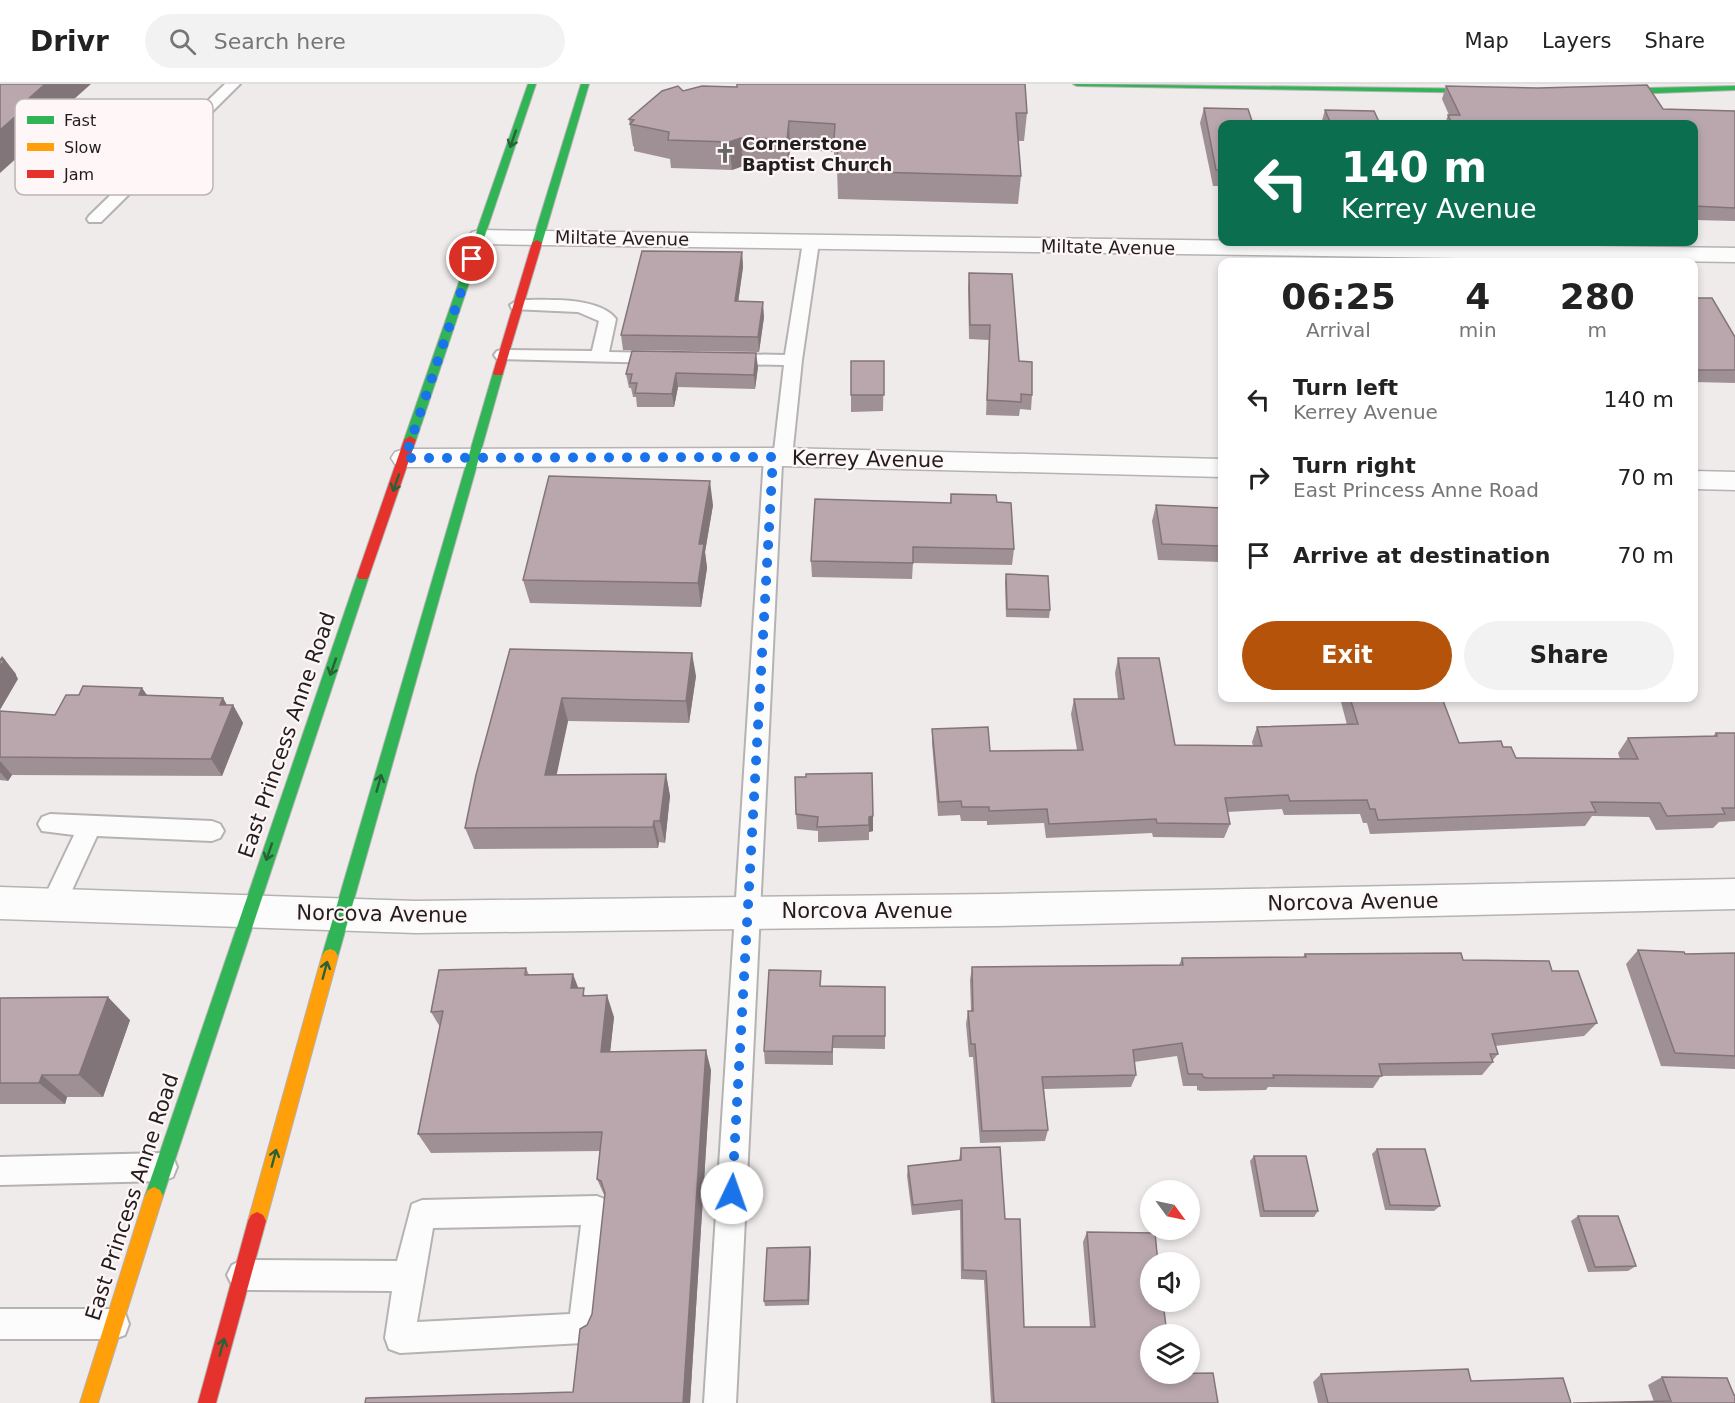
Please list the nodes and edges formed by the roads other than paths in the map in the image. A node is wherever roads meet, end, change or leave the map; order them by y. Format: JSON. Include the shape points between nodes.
{"nodes":[{"id":1,"x":233,"y":84,"type":"edge"},
{"id":2,"x":532,"y":84,"type":"edge"},
{"id":3,"x":585,"y":84,"type":"edge"},
{"id":4,"x":1077,"y":84,"type":"edge"},
{"id":5,"x":1257,"y":86,"type":"edge"},
{"id":6,"x":1735,"y":88,"type":"edge"},
{"id":7,"x":1499,"y":91,"type":"edge"},
{"id":8,"x":1587,"y":92,"type":"edge"},
{"id":9,"x":213,"y":104,"type":"edge"},
{"id":10,"x":120,"y":195,"type":"edge"},
{"id":11,"x":95,"y":219,"type":"dead end"},
{"id":12,"x":480,"y":237,"type":"junction"},
{"id":13,"x":538,"y":237,"type":"junction"},
{"id":14,"x":811,"y":242,"type":"junction"},
{"id":15,"x":1735,"y":255,"type":"edge"},
{"id":16,"x":518,"y":305,"type":"junction"},
{"id":17,"x":503,"y":355,"type":"junction"},
{"id":18,"x":599,"y":357,"type":"junction"},
{"id":19,"x":679,"y":358,"type":"edge"},
{"id":20,"x":713,"y":359,"type":"edge"},
{"id":21,"x":793,"y":360,"type":"junction"},
{"id":22,"x":778,"y":457,"type":"junction"},
{"id":23,"x":405,"y":458,"type":"junction"},
{"id":24,"x":472,"y":459,"type":"junction"},
{"id":25,"x":1218,"y":468,"type":"edge"},
{"id":26,"x":1698,"y":480,"type":"edge"},
{"id":27,"x":1735,"y":482,"type":"edge"},
{"id":28,"x":50,"y":824,"type":"dead end"},
{"id":29,"x":90,"y":826,"type":"junction"},
{"id":30,"x":212,"y":831,"type":"dead end"},
{"id":31,"x":1735,"y":894,"type":"edge"},
{"id":32,"x":0,"y":903,"type":"edge"},
{"id":33,"x":52,"y":906,"type":"junction"},
{"id":34,"x":248,"y":912,"type":"junction"},
{"id":35,"x":748,"y":912,"type":"junction"},
{"id":36,"x":341,"y":915,"type":"junction"},
{"id":37,"x":163,"y":1167,"type":"junction"},
{"id":38,"x":0,"y":1171,"type":"edge"},
{"id":39,"x":242,"y":1275,"type":"junction"},
{"id":40,"x":409,"y":1276,"type":"junction"},
{"id":41,"x":0,"y":1324,"type":"edge"},
{"id":42,"x":114,"y":1324,"type":"junction"},
{"id":43,"x":89,"y":1403,"type":"edge"},
{"id":44,"x":207,"y":1403,"type":"edge"},
{"id":45,"x":720,"y":1403,"type":"edge"}],
"edges":[{"from":1,"to":9,"type":"lane"},
{"from":2,"to":12,"type":"main road","name":"East Princess Anne Road","one_way":true},
{"from":3,"to":13,"type":"main road"},
{"from":4,"to":5,"type":"main road"},
{"from":5,"to":7,"type":"main road"},
{"from":6,"to":8,"type":"main road"},
{"from":10,"to":11,"type":"lane"},
{"from":12,"to":13,"type":"street","name":"Miltate Avenue"},
{"from":12,"to":23,"type":"main road","name":"East Princess Anne Road"},
{"from":13,"to":14,"type":"street","name":"Miltate Avenue"},
{"from":13,"to":16,"type":"main road"},
{"from":14,"to":15,"type":"street","name":"Miltate Avenue"},
{"from":14,"to":21,"type":"lane"},
{"from":16,"to":17,"type":"main road"},
{"from":16,"to":18,"type":"lane","via":[[600,312],[608,319]]},
{"from":17,"to":18,"type":"lane"},
{"from":17,"to":24,"type":"main road"},
{"from":18,"to":19,"type":"lane"},
{"from":20,"to":21,"type":"lane"},
{"from":21,"to":22,"type":"lane"},
{"from":22,"to":24,"type":"street","name":"Kerrey Avenue"},
{"from":22,"to":25,"type":"street","name":"Kerrey Avenue"},
{"from":22,"to":35,"type":"lane"},
{"from":23,"to":24,"type":"street","name":"Kerrey Avenue"},
{"from":23,"to":34,"type":"main road","name":"East Princess Anne Road","one_way":true},
{"from":36,"to":24,"type":"main road","one_way":true},
{"from":26,"to":27,"type":"street"},
{"from":28,"to":29,"type":"lane"},
{"from":29,"to":30,"type":"lane"},
{"from":29,"to":33,"type":"lane"},
{"from":31,"to":35,"type":"street","name":"Norcova Avenue"},
{"from":32,"to":33,"type":"street","name":"Norcova Avenue"},
{"from":33,"to":34,"type":"street","name":"Norcova Avenue"},
{"from":34,"to":36,"type":"street","name":"Norcova Avenue"},
{"from":34,"to":37,"type":"main road","name":"East Princess Anne Road"},
{"from":35,"to":36,"type":"street","name":"Norcova Avenue"},
{"from":35,"to":45,"type":"lane"},
{"from":39,"to":36,"type":"main road","one_way":true},
{"from":37,"to":38,"type":"lane"},
{"from":37,"to":42,"type":"main road","name":"East Princess Anne Road"},
{"from":39,"to":40,"type":"lane"},
{"from":44,"to":39,"type":"main road","one_way":true},
{"from":40,"to":40,"type":"lane","via":[[400,1338],[583,1328],[597,1210],[422,1214]]},
{"from":41,"to":42,"type":"lane"},
{"from":42,"to":43,"type":"main road","name":"East Princess Anne Road"}]}
